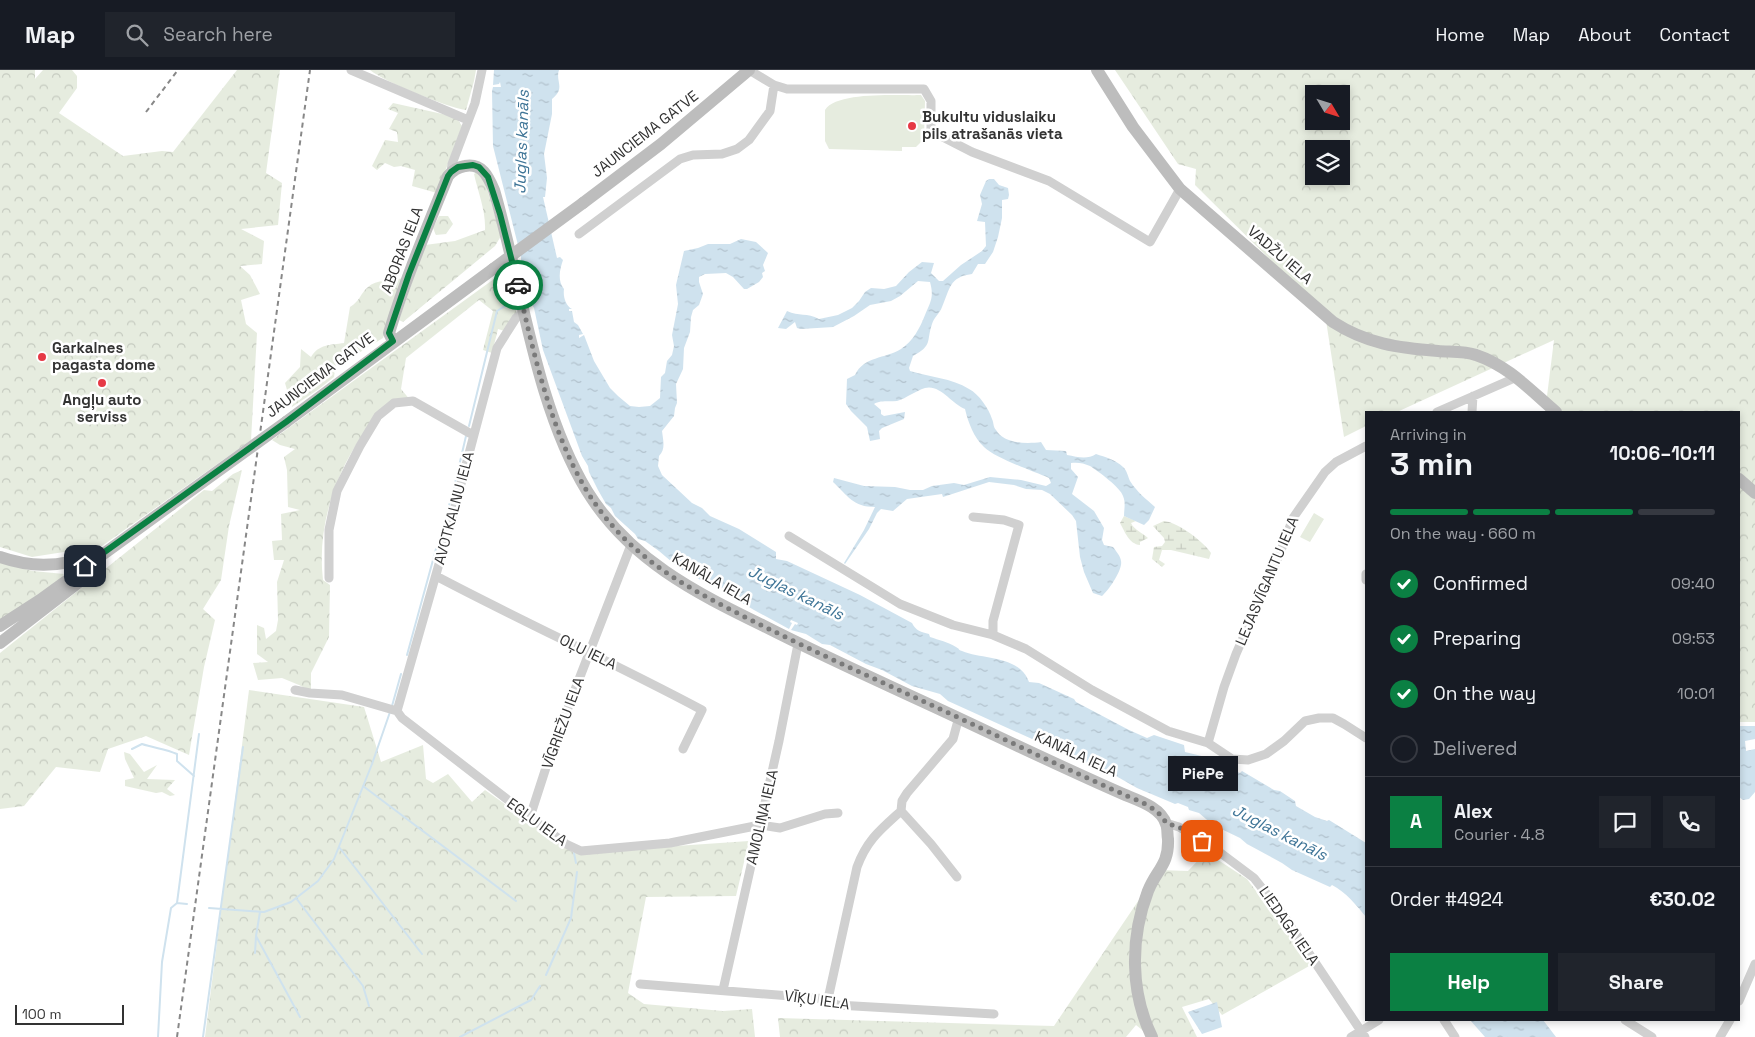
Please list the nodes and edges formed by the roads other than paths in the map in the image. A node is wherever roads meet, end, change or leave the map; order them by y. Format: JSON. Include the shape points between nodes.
{"nodes":[{"id":1,"x":351,"y":70,"type":"edge"},
{"id":2,"x":482,"y":70,"type":"edge"},
{"id":3,"x":749,"y":70,"type":"edge"},
{"id":4,"x":1097,"y":70,"type":"edge"},
{"id":5,"x":774,"y":85,"type":"junction"},
{"id":6,"x":468,"y":120,"type":"junction"},
{"id":7,"x":451,"y":172,"type":"junction"},
{"id":8,"x":1180,"y":189,"type":"junction"},
{"id":9,"x":579,"y":234,"type":"dead end"},
{"id":10,"x":524,"y":312,"type":"junction"},
{"id":11,"x":393,"y":341,"type":"junction"},
{"id":12,"x":1517,"y":377,"type":"junction"},
{"id":13,"x":1473,"y":396,"type":"junction"},
{"id":14,"x":1439,"y":411,"type":"edge"},
{"id":15,"x":1472,"y":411,"type":"edge"},
{"id":16,"x":1555,"y":411,"type":"edge"},
{"id":17,"x":474,"y":435,"type":"junction"},
{"id":18,"x":1365,"y":447,"type":"edge"},
{"id":19,"x":1740,"y":480,"type":"edge"},
{"id":20,"x":1755,"y":493,"type":"edge"},
{"id":21,"x":974,"y":516,"type":"dead end"},
{"id":22,"x":789,"y":536,"type":"dead end"},
{"id":23,"x":631,"y":545,"type":"junction"},
{"id":24,"x":116,"y":546,"type":"junction"},
{"id":25,"x":0,"y":557,"type":"edge"},
{"id":26,"x":436,"y":576,"type":"junction"},
{"id":27,"x":329,"y":578,"type":"dead end"},
{"id":28,"x":0,"y":626,"type":"edge"},
{"id":29,"x":993,"y":634,"type":"junction"},
{"id":30,"x":0,"y":643,"type":"edge"},
{"id":31,"x":798,"y":644,"type":"junction"},
{"id":32,"x":590,"y":654,"type":"junction"},
{"id":33,"x":295,"y":690,"type":"dead end"},
{"id":34,"x":397,"y":711,"type":"junction"},
{"id":35,"x":959,"y":717,"type":"junction"},
{"id":36,"x":1365,"y":737,"type":"edge"},
{"id":37,"x":1208,"y":743,"type":"junction"},
{"id":38,"x":683,"y":749,"type":"dead end"},
{"id":39,"x":900,"y":811,"type":"junction"},
{"id":40,"x":838,"y":813,"type":"dead end"},
{"id":41,"x":530,"y":818,"type":"junction"},
{"id":42,"x":1166,"y":823,"type":"junction"},
{"id":43,"x":760,"y":825,"type":"junction"},
{"id":44,"x":957,"y":877,"type":"dead end"},
{"id":45,"x":1755,"y":964,"type":"edge"},
{"id":46,"x":1754,"y":974,"type":"edge"},
{"id":47,"x":640,"y":984,"type":"dead end"},
{"id":48,"x":723,"y":990,"type":"junction"},
{"id":49,"x":828,"y":999,"type":"junction"},
{"id":50,"x":1740,"y":999,"type":"edge"},
{"id":51,"x":994,"y":1014,"type":"dead end"},
{"id":52,"x":1378,"y":1021,"type":"edge"},
{"id":53,"x":1445,"y":1021,"type":"edge"},
{"id":54,"x":1627,"y":1021,"type":"edge"},
{"id":55,"x":1730,"y":1021,"type":"edge"},
{"id":56,"x":1362,"y":1034,"type":"edge"},
{"id":57,"x":1724,"y":1035,"type":"edge"},
{"id":58,"x":1152,"y":1037,"type":"edge"},
{"id":59,"x":1351,"y":1037,"type":"edge"},
{"id":60,"x":1455,"y":1037,"type":"edge"},
{"id":61,"x":1652,"y":1037,"type":"edge"}],
"edges":[{"from":1,"to":6,"type":"street"},
{"from":2,"to":6,"type":"street"},
{"from":3,"to":5,"type":"street"},
{"from":3,"to":11,"type":"street","name":"JAUNCIEMA GATVE","bridge":true,"via":[[661,144]]},
{"from":4,"to":8,"type":"street","name":"VADŽU IELA","via":[[1133,126]]},
{"from":5,"to":8,"type":"street","via":[[787,89],[924,89],[931,100],[931,131],[972,152],[1049,180],[1150,242]]},
{"from":5,"to":9,"type":"street","via":[[770,111],[749,140],[722,154],[680,158]]},
{"from":6,"to":7,"type":"street"},
{"from":7,"to":10,"type":"street","name":"KANĀLA IELA","via":[[458,167],[473,165],[488,177]]},
{"from":7,"to":11,"type":"street","name":"ABORAS IELA","via":[[393,320],[389,333]]},
{"from":8,"to":12,"type":"street","name":"VADŽU IELA","via":[[1310,304],[1349,333],[1400,348],[1475,355]]},
{"from":10,"to":17,"type":"street","name":"AVOTKALNU IELA","via":[[516,318],[497,348]]},
{"from":10,"to":23,"type":"street","name":"KANĀLA IELA","via":[[539,371],[565,447],[601,512]]},
{"from":11,"to":24,"type":"street","name":"JAUNCIEMA GATVE","bridge":true},
{"from":12,"to":13,"type":"street"},
{"from":12,"to":16,"type":"street","name":"VADŽU IELA"},
{"from":13,"to":14,"type":"street"},
{"from":13,"to":15,"type":"street"},
{"from":17,"to":26,"type":"street","name":"AVOTKALNU IELA"},
{"from":17,"to":27,"type":"street","via":[[413,401],[394,403],[378,416],[336,491],[328,530]]},
{"from":18,"to":37,"type":"street","name":"LEJASVĪGANTU IELA","via":[[1324,472],[1293,518],[1236,654]]},
{"from":19,"to":20,"type":"street"},
{"from":21,"to":29,"type":"street","via":[[1019,525],[993,621]]},
{"from":22,"to":29,"type":"street","via":[[900,604],[953,625]]},
{"from":23,"to":31,"type":"street","name":"KANĀLA IELA","via":[[690,588]]},
{"from":23,"to":32,"type":"street","name":"VĪGRIEŽU IELA"},
{"from":24,"to":25,"type":"street","via":[[80,560],[55,564],[34,565]]},
{"from":24,"to":28,"type":"street","name":"JAUNCIEMA GATVE"},
{"from":24,"to":30,"type":"street","via":[[101,565]]},
{"from":26,"to":32,"type":"street","name":"OĻU IELA"},
{"from":26,"to":34,"type":"street","name":"AVOTKALNU IELA"},
{"from":29,"to":37,"type":"street","via":[[1026,649],[1092,690],[1168,731]]},
{"from":31,"to":35,"type":"street","name":"KANĀLA IELA"},
{"from":31,"to":43,"type":"street","name":"AMOLIŅA IELA"},
{"from":32,"to":38,"type":"street","name":"OĻU IELA","via":[[702,710]]},
{"from":32,"to":41,"type":"street","name":"VĪGRIEŽU IELA","via":[[552,749]]},
{"from":33,"to":34,"type":"street","name":"EGĻU IELA","via":[[342,695]]},
{"from":34,"to":41,"type":"street","name":"EGĻU IELA"},
{"from":35,"to":39,"type":"street","via":[[953,739],[902,801]]},
{"from":35,"to":42,"type":"street","name":"KANĀLA IELA","via":[[1141,803],[1160,814]]},
{"from":36,"to":37,"type":"street","via":[[1333,718],[1319,718],[1305,721],[1266,754],[1248,760],[1232,760]]},
{"from":39,"to":44,"type":"street"},
{"from":39,"to":49,"type":"street","via":[[871,838],[862,852]]},
{"from":40,"to":43,"type":"street","name":"EGĻU IELA","via":[[780,828]]},
{"from":41,"to":43,"type":"street","name":"EGĻU IELA","via":[[581,851],[670,843]]},
{"from":42,"to":56,"type":"street","name":"LIEDAGA IELA","via":[[1214,848],[1254,878],[1284,916]]},
{"from":42,"to":58,"type":"street","via":[[1168,851],[1147,893],[1134,952],[1144,1019]]},
{"from":43,"to":48,"type":"street","name":"AMOLIŅA IELA"},
{"from":45,"to":46,"type":"street"},
{"from":46,"to":50,"type":"street"},
{"from":47,"to":48,"type":"street","name":"VĪĶU IELA"},
{"from":48,"to":49,"type":"street","name":"VĪĶU IELA"},
{"from":49,"to":51,"type":"street","name":"VĪĶU IELA","via":[[837,1005]]},
{"from":52,"to":56,"type":"street"},
{"from":53,"to":60,"type":"street"},
{"from":54,"to":61,"type":"street"},
{"from":55,"to":57,"type":"street"},
{"from":56,"to":59,"type":"street"}]}
